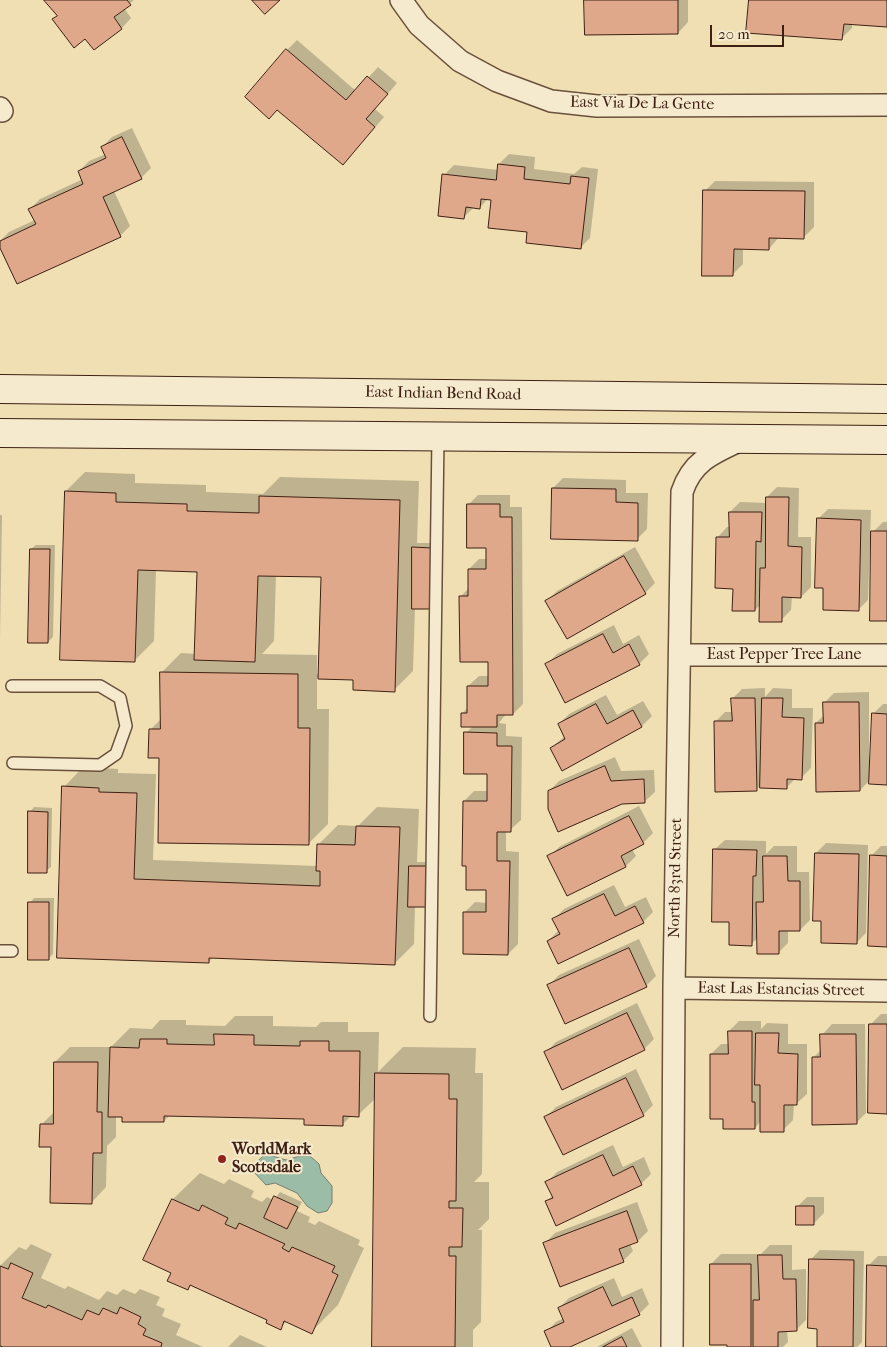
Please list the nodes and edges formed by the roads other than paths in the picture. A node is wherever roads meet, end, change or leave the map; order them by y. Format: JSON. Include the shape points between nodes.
{"nodes":[{"id":1,"x":401,"y":0,"type":"edge"},
{"id":2,"x":887,"y":105,"type":"edge"},
{"id":3,"x":0,"y":390,"type":"edge"},
{"id":4,"x":887,"y":399,"type":"edge"},
{"id":5,"x":0,"y":433,"type":"edge"},
{"id":6,"x":438,"y":437,"type":"junction"},
{"id":7,"x":742,"y":440,"type":"junction"},
{"id":8,"x":887,"y":440,"type":"edge"},
{"id":9,"x":680,"y":656,"type":"junction"},
{"id":10,"x":887,"y":656,"type":"edge"},
{"id":11,"x":12,"y":686,"type":"dead end"},
{"id":12,"x":13,"y":763,"type":"dead end"},
{"id":13,"x":0,"y":951,"type":"edge"},
{"id":14,"x":12,"y":951,"type":"dead end"},
{"id":15,"x":674,"y":988,"type":"junction"},
{"id":16,"x":887,"y":991,"type":"edge"},
{"id":17,"x":430,"y":1016,"type":"dead end"},
{"id":18,"x":672,"y":1347,"type":"edge"}],
"edges":[{"from":1,"to":2,"type":"street","name":"East Via De La Gente","via":[[419,25],[460,60],[497,81],[551,101],[597,106]]},
{"from":3,"to":4,"type":"main road","name":"East Indian Bend Road"},
{"from":5,"to":6,"type":"main road"},
{"from":6,"to":7,"type":"main road"},
{"from":6,"to":17,"type":"lane"},
{"from":7,"to":8,"type":"main road"},
{"from":7,"to":9,"type":"street","name":"North 83rd Street","via":[[704,459],[690,472],[682,492]]},
{"from":9,"to":10,"type":"street","name":"East Pepper Tree Lane"},
{"from":9,"to":15,"type":"street","name":"North 83rd Street"},
{"from":11,"to":12,"type":"lane","via":[[100,686],[120,698],[126,726],[116,754],[100,765]]},
{"from":13,"to":14,"type":"lane"},
{"from":15,"to":16,"type":"street","name":"East Las Estancias Street"},
{"from":15,"to":18,"type":"street","name":"North 83rd Street"}]}
